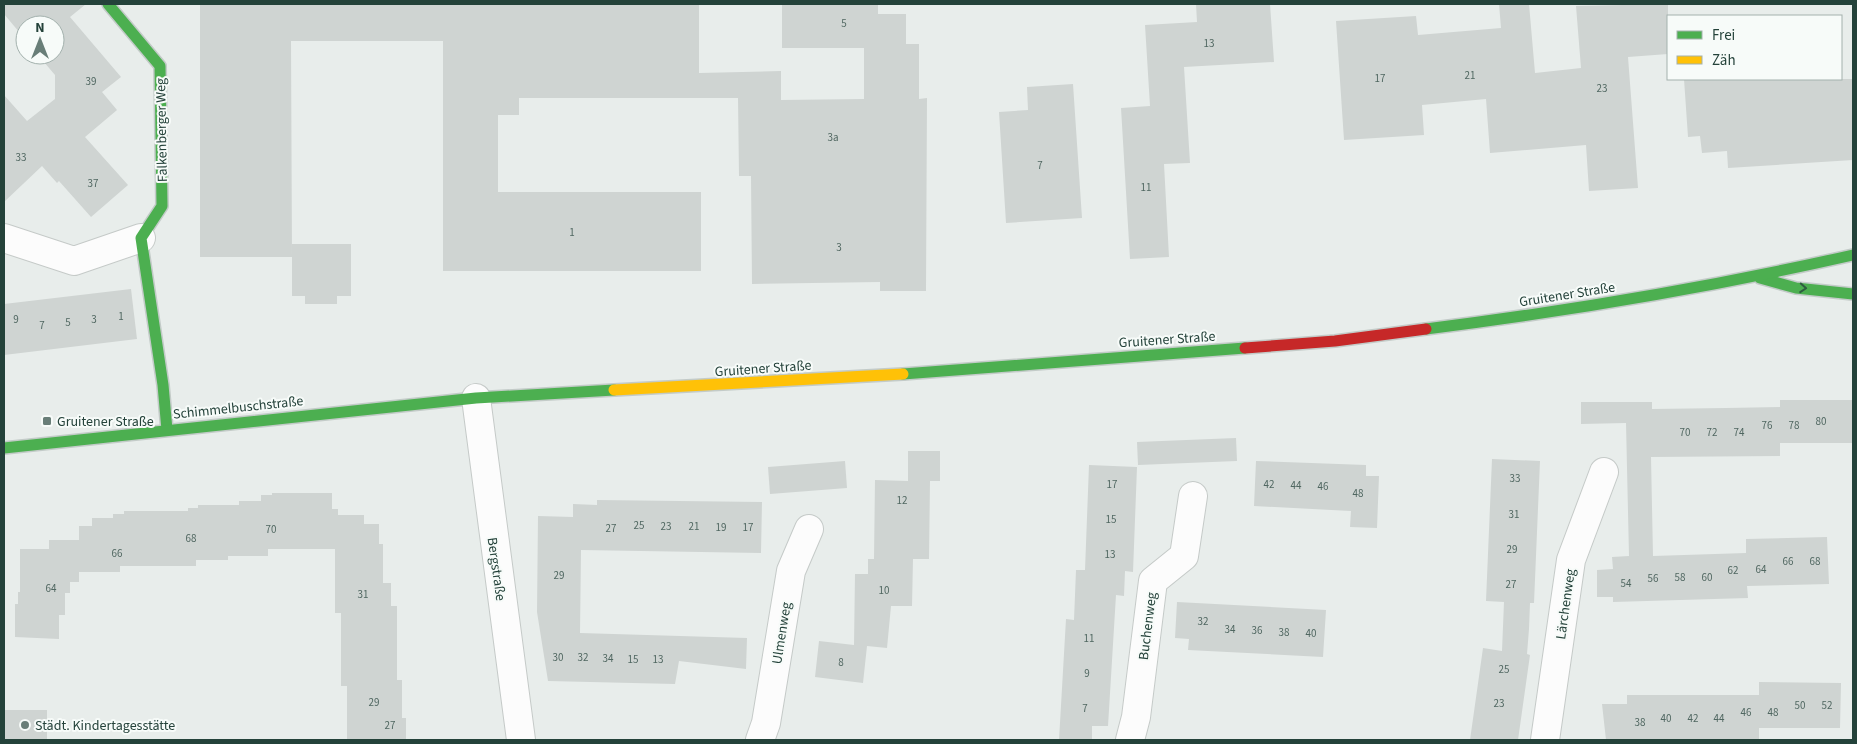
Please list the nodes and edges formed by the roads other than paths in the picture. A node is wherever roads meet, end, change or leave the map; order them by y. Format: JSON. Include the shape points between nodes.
{"nodes":[{"id":1,"x":108,"y":4,"type":"edge"},
{"id":2,"x":4,"y":238,"type":"edge"},
{"id":3,"x":141,"y":238,"type":"junction"},
{"id":4,"x":1853,"y":255,"type":"edge"},
{"id":5,"x":1756,"y":277,"type":"junction"},
{"id":6,"x":1853,"y":294,"type":"edge"},
{"id":7,"x":476,"y":398,"type":"junction"},
{"id":8,"x":167,"y":430,"type":"junction"},
{"id":9,"x":4,"y":448,"type":"edge"},
{"id":10,"x":1604,"y":472,"type":"dead end"},
{"id":11,"x":1193,"y":496,"type":"dead end"},
{"id":12,"x":809,"y":529,"type":"dead end"},
{"id":13,"x":521,"y":740,"type":"edge"},
{"id":14,"x":760,"y":740,"type":"edge"},
{"id":15,"x":1130,"y":740,"type":"edge"},
{"id":16,"x":1545,"y":740,"type":"edge"}],
"edges":[{"from":1,"to":3,"type":"main road","name":"Falkenberger Weg","via":[[160,66],[162,206]]},
{"from":2,"to":3,"type":"street","via":[[74,261]]},
{"from":3,"to":8,"type":"main road"},
{"from":4,"to":5,"type":"main road","name":"Gruitener Straße"},
{"from":5,"to":6,"type":"main road","one_way":true,"via":[[1796,288]]},
{"from":5,"to":7,"type":"main road","name":"Gruitener Straße","via":[[1538,315],[1335,341],[966,370]]},
{"from":7,"to":8,"type":"main road","name":"Schimmelbuschstraße"},
{"from":7,"to":13,"type":"street","name":"Bergstraße"},
{"from":8,"to":9,"type":"main road","name":"Schimmelbuschstraße"},
{"from":10,"to":16,"type":"street","name":"Lärchenweg","via":[[1571,560]]},
{"from":11,"to":15,"type":"street","name":"Buchenweg","via":[[1184,556],[1152,581],[1136,716]]},
{"from":12,"to":14,"type":"street","name":"Ulmenweg","via":[[791,572],[766,723]]}]}
